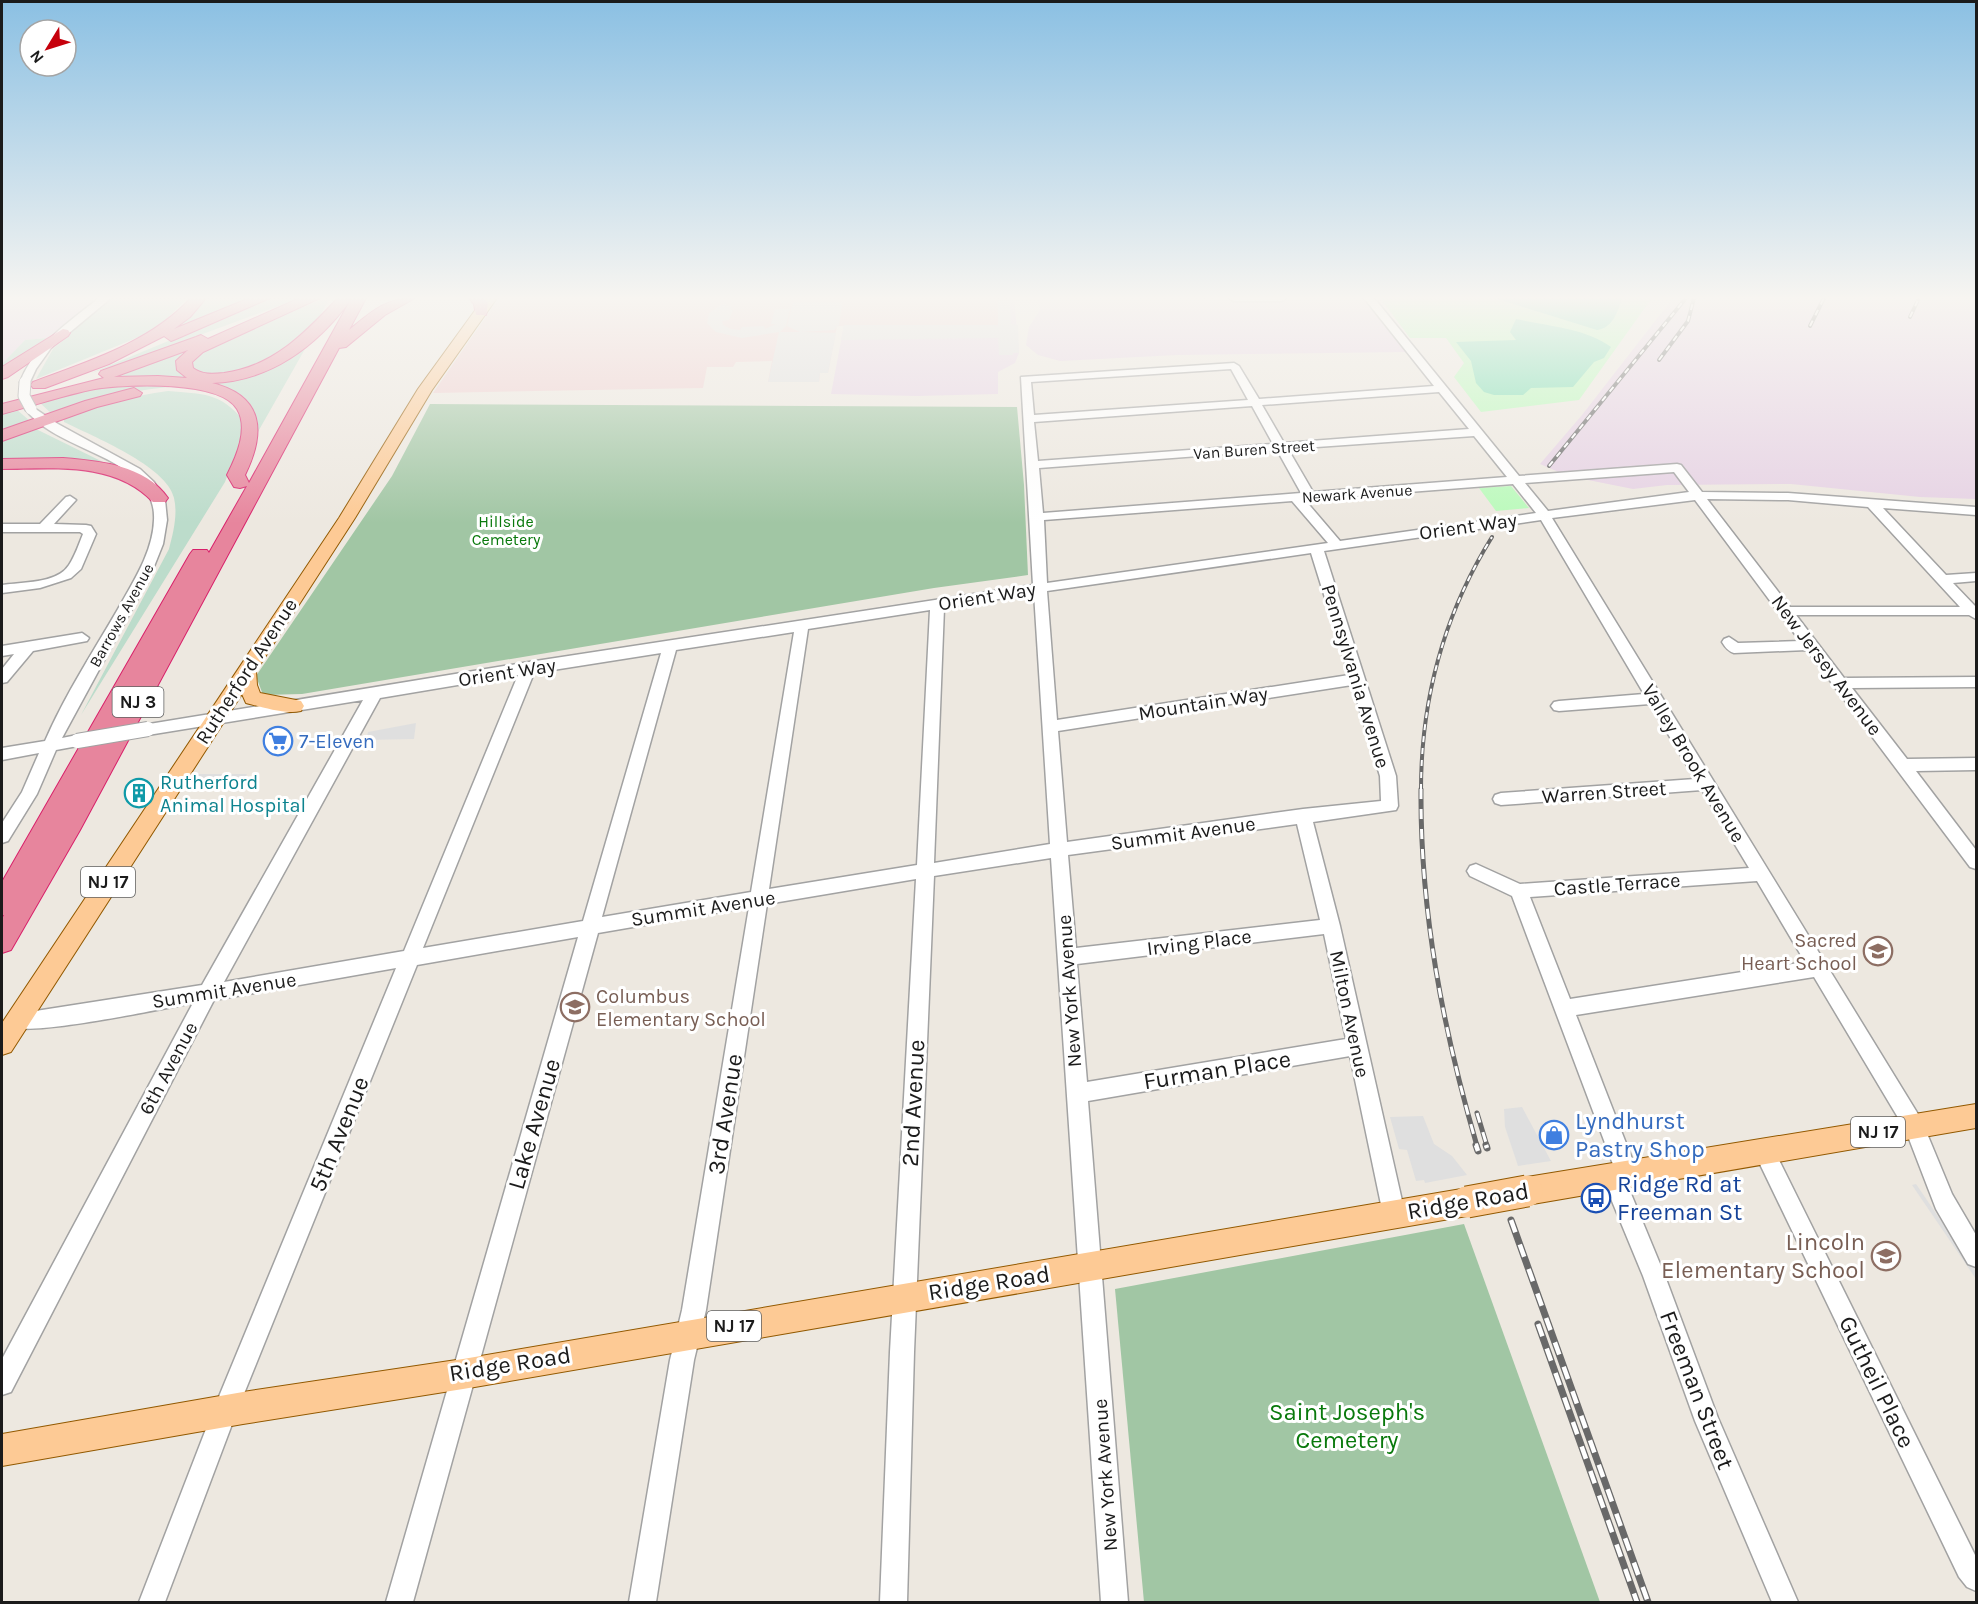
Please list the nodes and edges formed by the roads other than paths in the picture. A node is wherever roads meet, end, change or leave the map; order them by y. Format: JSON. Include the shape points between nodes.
{"nodes":[{"id":1,"x":29,"y":373,"type":"edge"},
{"id":2,"x":68,"y":373,"type":"edge"},
{"id":3,"x":78,"y":373,"type":"edge"},
{"id":4,"x":109,"y":373,"type":"edge"},
{"id":5,"x":190,"y":373,"type":"edge"},
{"id":6,"x":248,"y":373,"type":"edge"},
{"id":7,"x":305,"y":373,"type":"edge"},
{"id":8,"x":318,"y":373,"type":"edge"},
{"id":9,"x":435,"y":373,"type":"edge"},
{"id":10,"x":1124,"y":373,"type":"edge"},
{"id":11,"x":1238,"y":373,"type":"edge"},
{"id":12,"x":1429,"y":373,"type":"edge"},
{"id":13,"x":1442,"y":389,"type":"junction"},
{"id":14,"x":2,"y":399,"type":"edge"},
{"id":15,"x":1256,"y":403,"type":"junction"},
{"id":16,"x":2,"y":409,"type":"edge"},
{"id":17,"x":37,"y":415,"type":"junction"},
{"id":18,"x":248,"y":416,"type":"junction"},
{"id":19,"x":1028,"y":419,"type":"junction"},
{"id":20,"x":1475,"y":432,"type":"junction"},
{"id":21,"x":2,"y":436,"type":"edge"},
{"id":22,"x":1281,"y":447,"type":"junction"},
{"id":23,"x":2,"y":464,"type":"edge"},
{"id":24,"x":1032,"y":465,"type":"junction"},
{"id":25,"x":1677,"y":468,"type":"joint"},
{"id":26,"x":1517,"y":481,"type":"junction"},
{"id":27,"x":240,"y":483,"type":"junction"},
{"id":28,"x":1698,"y":495,"type":"junction"},
{"id":29,"x":1302,"y":497,"type":"junction"},
{"id":30,"x":159,"y":498,"type":"junction"},
{"id":31,"x":70,"y":500,"type":"dead end"},
{"id":32,"x":1870,"y":502,"type":"junction"},
{"id":33,"x":1977,"y":511,"type":"edge"},
{"id":34,"x":1544,"y":515,"type":"junction"},
{"id":35,"x":1037,"y":517,"type":"junction"},
{"id":36,"x":2,"y":528,"type":"edge"},
{"id":37,"x":43,"y":528,"type":"junction"},
{"id":38,"x":1337,"y":545,"type":"junction"},
{"id":39,"x":1316,"y":548,"type":"junction"},
{"id":40,"x":1977,"y":577,"type":"edge"},
{"id":41,"x":1942,"y":579,"type":"junction"},
{"id":42,"x":1040,"y":588,"type":"junction"},
{"id":43,"x":2,"y":589,"type":"edge"},
{"id":44,"x":937,"y":604,"type":"junction"},
{"id":45,"x":1786,"y":611,"type":"junction"},
{"id":46,"x":1975,"y":613,"type":"edge"},
{"id":47,"x":802,"y":625,"type":"junction"},
{"id":48,"x":82,"y":638,"type":"dead end"},
{"id":49,"x":1729,"y":642,"type":"dead end"},
{"id":50,"x":1812,"y":645,"type":"junction"},
{"id":51,"x":670,"y":646,"type":"junction"},
{"id":52,"x":28,"y":647,"type":"junction"},
{"id":53,"x":2,"y":651,"type":"edge"},
{"id":54,"x":529,"y":667,"type":"junction"},
{"id":55,"x":247,"y":670,"type":"junction"},
{"id":56,"x":2,"y":678,"type":"edge"},
{"id":57,"x":1356,"y":679,"type":"junction"},
{"id":58,"x":1977,"y":682,"type":"edge"},
{"id":59,"x":1841,"y":683,"type":"junction"},
{"id":60,"x":374,"y":694,"type":"junction"},
{"id":61,"x":1655,"y":698,"type":"junction"},
{"id":62,"x":294,"y":706,"type":"junction"},
{"id":63,"x":1559,"y":706,"type":"dead end"},
{"id":64,"x":215,"y":719,"type":"junction"},
{"id":65,"x":1050,"y":726,"type":"junction"},
{"id":66,"x":50,"y":745,"type":"junction"},
{"id":67,"x":2,"y":753,"type":"edge"},
{"id":68,"x":1977,"y":764,"type":"edge"},
{"id":69,"x":1903,"y":765,"type":"junction"},
{"id":70,"x":1707,"y":784,"type":"junction"},
{"id":71,"x":1501,"y":799,"type":"dead end"},
{"id":72,"x":1390,"y":806,"type":"joint"},
{"id":73,"x":1303,"y":815,"type":"junction"},
{"id":74,"x":2,"y":836,"type":"edge"},
{"id":75,"x":1059,"y":850,"type":"junction"},
{"id":76,"x":1976,"y":859,"type":"edge"},
{"id":77,"x":1476,"y":871,"type":"dead end"},
{"id":78,"x":927,"y":872,"type":"junction"},
{"id":79,"x":1762,"y":874,"type":"junction"},
{"id":80,"x":1519,"y":891,"type":"junction"},
{"id":81,"x":759,"y":899,"type":"junction"},
{"id":82,"x":2,"y":903,"type":"edge"},
{"id":83,"x":590,"y":926,"type":"junction"},
{"id":84,"x":1330,"y":926,"type":"junction"},
{"id":85,"x":2,"y":942,"type":"edge"},
{"id":86,"x":1067,"y":957,"type":"junction"},
{"id":87,"x":410,"y":959,"type":"junction"},
{"id":88,"x":1819,"y":968,"type":"junction"},
{"id":89,"x":208,"y":993,"type":"junction"},
{"id":90,"x":1564,"y":1008,"type":"junction"},
{"id":91,"x":17,"y":1021,"type":"junction"},
{"id":92,"x":2,"y":1044,"type":"edge"},
{"id":93,"x":1357,"y":1046,"type":"junction"},
{"id":94,"x":1077,"y":1093,"type":"junction"},
{"id":95,"x":1977,"y":1116,"type":"edge"},
{"id":96,"x":1914,"y":1126,"type":"junction"},
{"id":97,"x":1764,"y":1152,"type":"junction"},
{"id":98,"x":1619,"y":1176,"type":"junction"},
{"id":99,"x":1394,"y":1214,"type":"junction"},
{"id":100,"x":1977,"y":1256,"type":"edge"},
{"id":101,"x":1090,"y":1266,"type":"junction"},
{"id":102,"x":903,"y":1296,"type":"junction"},
{"id":103,"x":688,"y":1335,"type":"junction"},
{"id":104,"x":463,"y":1374,"type":"junction"},
{"id":105,"x":2,"y":1383,"type":"edge"},
{"id":106,"x":225,"y":1411,"type":"junction"},
{"id":107,"x":2,"y":1450,"type":"edge"},
{"id":108,"x":1977,"y":1578,"type":"edge"},
{"id":109,"x":152,"y":1602,"type":"edge"},
{"id":110,"x":399,"y":1602,"type":"edge"},
{"id":111,"x":643,"y":1602,"type":"edge"},
{"id":112,"x":894,"y":1602,"type":"edge"},
{"id":113,"x":1115,"y":1602,"type":"edge"},
{"id":114,"x":1785,"y":1602,"type":"edge"}],
"edges":[{"from":1,"to":17,"type":"street","bridge":true,"via":[[24,382],[24,396]]},
{"from":2,"to":14,"type":"highway"},
{"from":3,"to":14,"type":"highway"},
{"from":4,"to":16,"type":"highway"},
{"from":5,"to":6,"type":"highway","via":[[218,378]]},
{"from":7,"to":27,"type":"highway","number":"NJ 3"},
{"from":8,"to":85,"type":"highway","number":"NJ 3"},
{"from":9,"to":55,"type":"main road","name":"Rutherford Avenue","number":"NJ 17","via":[[347,518]]},
{"from":10,"to":19,"type":"street","name":"New York Avenue","via":[[1025,379]]},
{"from":11,"to":15,"type":"street","name":"New York Avenue"},
{"from":12,"to":13,"type":"street","name":"Valley Brook Avenue"},
{"from":13,"to":15,"type":"street"},
{"from":13,"to":20,"type":"street","name":"Valley Brook Avenue"},
{"from":15,"to":19,"type":"street"},
{"from":15,"to":22,"type":"street"},
{"from":16,"to":18,"type":"highway","via":[[89,385],[144,380],[220,391],[241,403]]},
{"from":17,"to":18,"type":"highway","via":[[169,389],[220,395],[238,404]]},
{"from":17,"to":21,"type":"highway"},
{"from":17,"to":30,"type":"street","via":[[136,472],[152,485]]},
{"from":18,"to":27,"type":"highway","via":[[248,442],[236,475]]},
{"from":19,"to":24,"type":"street","name":"New York Avenue"},
{"from":20,"to":22,"type":"street","name":"Van Buren Street"},
{"from":20,"to":26,"type":"street","name":"Valley Brook Avenue"},
{"from":22,"to":24,"type":"street","name":"Van Buren Street"},
{"from":22,"to":29,"type":"street"},
{"from":23,"to":30,"type":"highway","via":[[109,469],[146,484]]},
{"from":24,"to":35,"type":"street","name":"New York Avenue"},
{"from":25,"to":26,"type":"street","name":"Newark Avenue"},
{"from":25,"to":28,"type":"street","name":"New Jersey Avenue"},
{"from":26,"to":29,"type":"street","name":"Newark Avenue"},
{"from":26,"to":34,"type":"street","name":"Valley Brook Avenue"},
{"from":27,"to":82,"type":"highway","number":"NJ 3"},
{"from":28,"to":32,"type":"street","name":"Orient Way"},
{"from":28,"to":34,"type":"street","name":"Orient Way"},
{"from":28,"to":45,"type":"street","name":"New Jersey Avenue"},
{"from":29,"to":35,"type":"street","name":"Newark Avenue"},
{"from":29,"to":38,"type":"street"},
{"from":30,"to":66,"type":"street","name":"Barrows Avenue","via":[[160,530],[148,568]]},
{"from":31,"to":37,"type":"street"},
{"from":32,"to":33,"type":"street","name":"Orient Way"},
{"from":32,"to":41,"type":"street"},
{"from":34,"to":38,"type":"street","name":"Orient Way"},
{"from":34,"to":61,"type":"street","name":"Valley Brook Avenue"},
{"from":35,"to":42,"type":"street","name":"New York Avenue"},
{"from":36,"to":37,"type":"street"},
{"from":37,"to":43,"type":"street","via":[[89,531],[74,569],[56,580]]},
{"from":38,"to":39,"type":"street","name":"Orient Way"},
{"from":39,"to":42,"type":"street","name":"Orient Way"},
{"from":39,"to":57,"type":"street","name":"Pennsylvania Avenue"},
{"from":40,"to":41,"type":"street"},
{"from":41,"to":46,"type":"street"},
{"from":42,"to":44,"type":"street","name":"Orient Way"},
{"from":42,"to":65,"type":"street","name":"New York Avenue"},
{"from":44,"to":47,"type":"street","name":"Orient Way"},
{"from":44,"to":78,"type":"street","name":"2nd Avenue"},
{"from":45,"to":46,"type":"street"},
{"from":45,"to":50,"type":"street","name":"New Jersey Avenue"},
{"from":47,"to":51,"type":"street","name":"Orient Way"},
{"from":47,"to":81,"type":"street","name":"3rd Avenue"},
{"from":48,"to":52,"type":"street"},
{"from":49,"to":50,"type":"street","via":[[1734,648]]},
{"from":50,"to":59,"type":"street","name":"New Jersey Avenue"},
{"from":51,"to":54,"type":"street","name":"Orient Way"},
{"from":51,"to":83,"type":"street","name":"Lake Avenue"},
{"from":52,"to":53,"type":"street"},
{"from":52,"to":56,"type":"street"},
{"from":54,"to":60,"type":"street","name":"Orient Way"},
{"from":54,"to":87,"type":"street","name":"5th Avenue"},
{"from":55,"to":62,"type":"main road","via":[[247,685],[253,698]]},
{"from":55,"to":64,"type":"main road","name":"Rutherford Avenue","number":"NJ 17"},
{"from":57,"to":65,"type":"street","name":"Mountain Way"},
{"from":57,"to":72,"type":"street","name":"Pennsylvania Avenue","via":[[1388,776]]},
{"from":58,"to":59,"type":"street"},
{"from":59,"to":69,"type":"street","name":"New Jersey Avenue"},
{"from":60,"to":62,"type":"street","name":"Orient Way"},
{"from":60,"to":89,"type":"street","name":"6th Avenue"},
{"from":61,"to":63,"type":"street"},
{"from":61,"to":70,"type":"street","name":"Valley Brook Avenue"},
{"from":62,"to":64,"type":"street","name":"Orient Way"},
{"from":64,"to":66,"type":"street","name":"Orient Way","bridge":true},
{"from":64,"to":91,"type":"main road","name":"Rutherford Avenue","number":"NJ 17"},
{"from":65,"to":75,"type":"street","name":"New York Avenue"},
{"from":66,"to":67,"type":"street","name":"Orient Way"},
{"from":66,"to":74,"type":"street","name":"Barrows Avenue","via":[[29,794]]},
{"from":68,"to":69,"type":"street"},
{"from":69,"to":76,"type":"street","name":"New Jersey Avenue"},
{"from":70,"to":71,"type":"street","name":"Warren Street"},
{"from":70,"to":79,"type":"street","name":"Valley Brook Avenue"},
{"from":72,"to":73,"type":"street","name":"Summit Avenue"},
{"from":73,"to":75,"type":"street","name":"Summit Avenue"},
{"from":73,"to":84,"type":"street","name":"Milton Avenue"},
{"from":75,"to":78,"type":"street","name":"Summit Avenue"},
{"from":75,"to":86,"type":"street","name":"New York Avenue"},
{"from":77,"to":80,"type":"street","name":"Castle Terrace"},
{"from":78,"to":81,"type":"street","name":"Summit Avenue"},
{"from":78,"to":102,"type":"street","name":"2nd Avenue"},
{"from":79,"to":80,"type":"street","name":"Castle Terrace"},
{"from":79,"to":88,"type":"street","name":"Valley Brook Avenue"},
{"from":80,"to":90,"type":"street","name":"Freeman Street"},
{"from":81,"to":83,"type":"street","name":"Summit Avenue"},
{"from":81,"to":103,"type":"street","name":"3rd Avenue"},
{"from":83,"to":87,"type":"street","name":"Summit Avenue"},
{"from":83,"to":104,"type":"street","name":"Lake Avenue"},
{"from":84,"to":86,"type":"street","name":"Irving Place"},
{"from":84,"to":93,"type":"street","name":"Milton Avenue"},
{"from":86,"to":94,"type":"street","name":"New York Avenue"},
{"from":87,"to":89,"type":"street","name":"Summit Avenue"},
{"from":87,"to":106,"type":"street","name":"5th Avenue"},
{"from":88,"to":90,"type":"street"},
{"from":88,"to":96,"type":"street","name":"Valley Brook Avenue"},
{"from":89,"to":91,"type":"street","name":"Summit Avenue"},
{"from":89,"to":105,"type":"street","name":"6th Avenue"},
{"from":90,"to":98,"type":"street","name":"Freeman Street"},
{"from":91,"to":92,"type":"main road","name":"Rutherford Avenue","number":"NJ 17"},
{"from":93,"to":94,"type":"street","name":"Furman Place"},
{"from":93,"to":99,"type":"street","name":"Milton Avenue"},
{"from":94,"to":101,"type":"street","name":"New York Avenue"},
{"from":95,"to":96,"type":"main road","name":"Ridge Road","number":"NJ 17"},
{"from":96,"to":97,"type":"main road","name":"Ridge Road","number":"NJ 17"},
{"from":96,"to":100,"type":"street","name":"Valley Brook Avenue","via":[[1944,1201]]},
{"from":97,"to":98,"type":"main road","name":"Ridge Road","number":"NJ 17"},
{"from":97,"to":108,"type":"street","name":"Gutheil Place","via":[[1968,1568]]},
{"from":98,"to":99,"type":"main road","name":"Ridge Road","number":"NJ 17","bridge":true},
{"from":98,"to":114,"type":"street","name":"Freeman Street","via":[[1707,1421]]},
{"from":99,"to":101,"type":"main road","name":"Ridge Road","number":"NJ 17"},
{"from":101,"to":102,"type":"main road","name":"Ridge Road","number":"NJ 17"},
{"from":101,"to":113,"type":"street","name":"New York Avenue"},
{"from":102,"to":103,"type":"main road","name":"Ridge Road","number":"NJ 17"},
{"from":102,"to":112,"type":"street","name":"2nd Avenue"},
{"from":103,"to":104,"type":"main road","name":"Ridge Road","number":"NJ 17"},
{"from":103,"to":111,"type":"street","name":"3rd Avenue"},
{"from":104,"to":106,"type":"main road","name":"Ridge Road","number":"NJ 17"},
{"from":104,"to":110,"type":"street","name":"Lake Avenue"},
{"from":106,"to":107,"type":"main road","name":"Ridge Road","number":"NJ 17"},
{"from":106,"to":109,"type":"street","name":"5th Avenue"}]}
